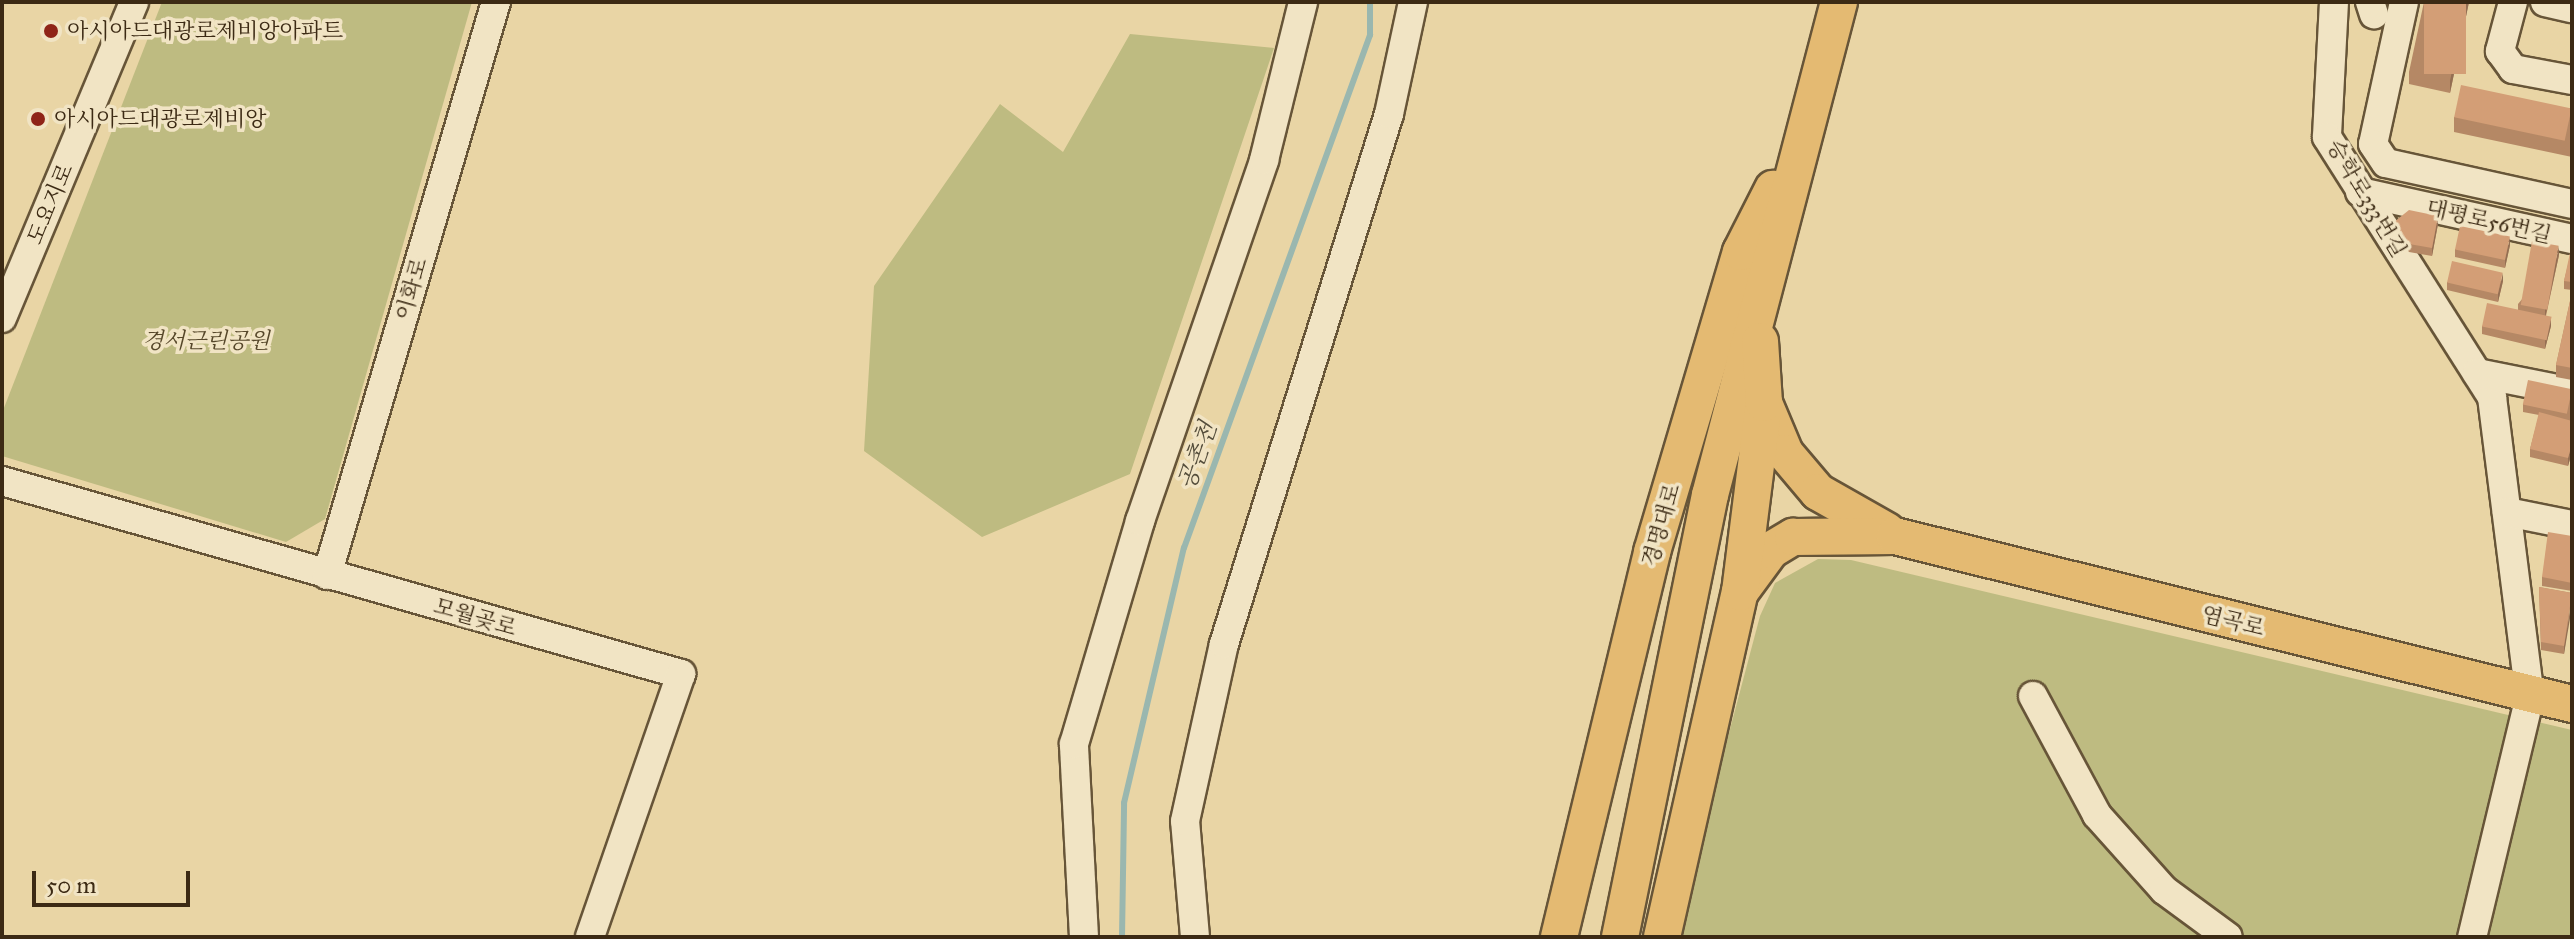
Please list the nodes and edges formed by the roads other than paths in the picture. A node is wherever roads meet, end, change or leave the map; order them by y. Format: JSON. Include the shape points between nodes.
{"nodes":[{"id":1,"x":134,"y":2,"type":"edge"},
{"id":2,"x":496,"y":2,"type":"edge"},
{"id":3,"x":1303,"y":2,"type":"edge"},
{"id":4,"x":1413,"y":2,"type":"edge"},
{"id":5,"x":1839,"y":2,"type":"edge"},
{"id":6,"x":2334,"y":2,"type":"edge"},
{"id":7,"x":2404,"y":2,"type":"edge"},
{"id":8,"x":2513,"y":2,"type":"edge"},
{"id":9,"x":2545,"y":2,"type":"edge"},
{"id":10,"x":2572,"y":8,"type":"edge"},
{"id":11,"x":2572,"y":80,"type":"edge"},
{"id":12,"x":1805,"y":127,"type":"junction"},
{"id":13,"x":2360,"y":192,"type":"junction"},
{"id":14,"x":2572,"y":204,"type":"edge"},
{"id":15,"x":2572,"y":239,"type":"edge"},
{"id":16,"x":1758,"y":307,"type":"junction"},
{"id":17,"x":2,"y":318,"type":"edge"},
{"id":18,"x":2477,"y":373,"type":"junction"},
{"id":19,"x":2572,"y":392,"type":"edge"},
{"id":20,"x":1764,"y":403,"type":"junction"},
{"id":21,"x":2,"y":481,"type":"edge"},
{"id":22,"x":2507,"y":512,"type":"junction"},
{"id":23,"x":2572,"y":525,"type":"edge"},
{"id":24,"x":1895,"y":536,"type":"junction"},
{"id":25,"x":327,"y":575,"type":"junction"},
{"id":26,"x":1740,"y":592,"type":"junction"},
{"id":27,"x":2033,"y":696,"type":"dead end"},
{"id":28,"x":2530,"y":696,"type":"junction"},
{"id":29,"x":2572,"y":704,"type":"edge"},
{"id":30,"x":590,"y":937,"type":"edge"},
{"id":31,"x":1084,"y":937,"type":"edge"},
{"id":32,"x":1195,"y":937,"type":"edge"},
{"id":33,"x":1559,"y":937,"type":"edge"},
{"id":34,"x":1620,"y":937,"type":"edge"},
{"id":35,"x":1662,"y":937,"type":"edge"},
{"id":36,"x":2228,"y":937,"type":"edge"},
{"id":37,"x":2472,"y":937,"type":"edge"}],
"edges":[{"from":1,"to":17,"type":"street","name":"도요지로"},
{"from":2,"to":25,"type":"street","name":"이화로"},
{"from":3,"to":31,"type":"street","via":[[1264,160],[1140,521],[1074,744]]},
{"from":4,"to":32,"type":"street","via":[[1389,114],[1224,644],[1185,821]]},
{"from":5,"to":12,"type":"main road","name":"경명대로"},
{"from":6,"to":13,"type":"street","name":"승학로333번길","via":[[2327,137]]},
{"from":7,"to":14,"type":"street","via":[[2373,144],[2386,163]]},
{"from":8,"to":11,"type":"street","via":[[2500,51],[2513,69]]},
{"from":9,"to":10,"type":"street"},
{"from":12,"to":16,"type":"main road","name":"경명대로"},
{"from":12,"to":33,"type":"main road","name":"경명대로","via":[[1741,252],[1652,552]]},
{"from":13,"to":15,"type":"street","name":"대평로56번길"},
{"from":13,"to":18,"type":"street","name":"승학로333번길"},
{"from":16,"to":20,"type":"main road","name":"경명대로"},
{"from":16,"to":34,"type":"main road","name":"경명대로","via":[[1710,495]]},
{"from":18,"to":19,"type":"street"},
{"from":18,"to":22,"type":"street","name":"승학로333번길","via":[[2492,397]]},
{"from":20,"to":24,"type":"main road","name":"염곡로","via":[[1785,453],[1818,492]]},
{"from":20,"to":26,"type":"main road","name":"경명대로"},
{"from":21,"to":25,"type":"street","name":"모월곶로"},
{"from":22,"to":23,"type":"street"},
{"from":22,"to":28,"type":"street","name":"승학로333번길"},
{"from":24,"to":26,"type":"main road","name":"염곡로","via":[[1793,537],[1771,550]]},
{"from":24,"to":28,"type":"main road","name":"염곡로"},
{"from":25,"to":30,"type":"street","name":"모월곶로","via":[[681,674]]},
{"from":26,"to":35,"type":"main road","name":"경명대로"},
{"from":27,"to":36,"type":"street","via":[[2097,815],[2164,890]]},
{"from":28,"to":29,"type":"main road","name":"염곡로"},
{"from":28,"to":37,"type":"street"}]}
